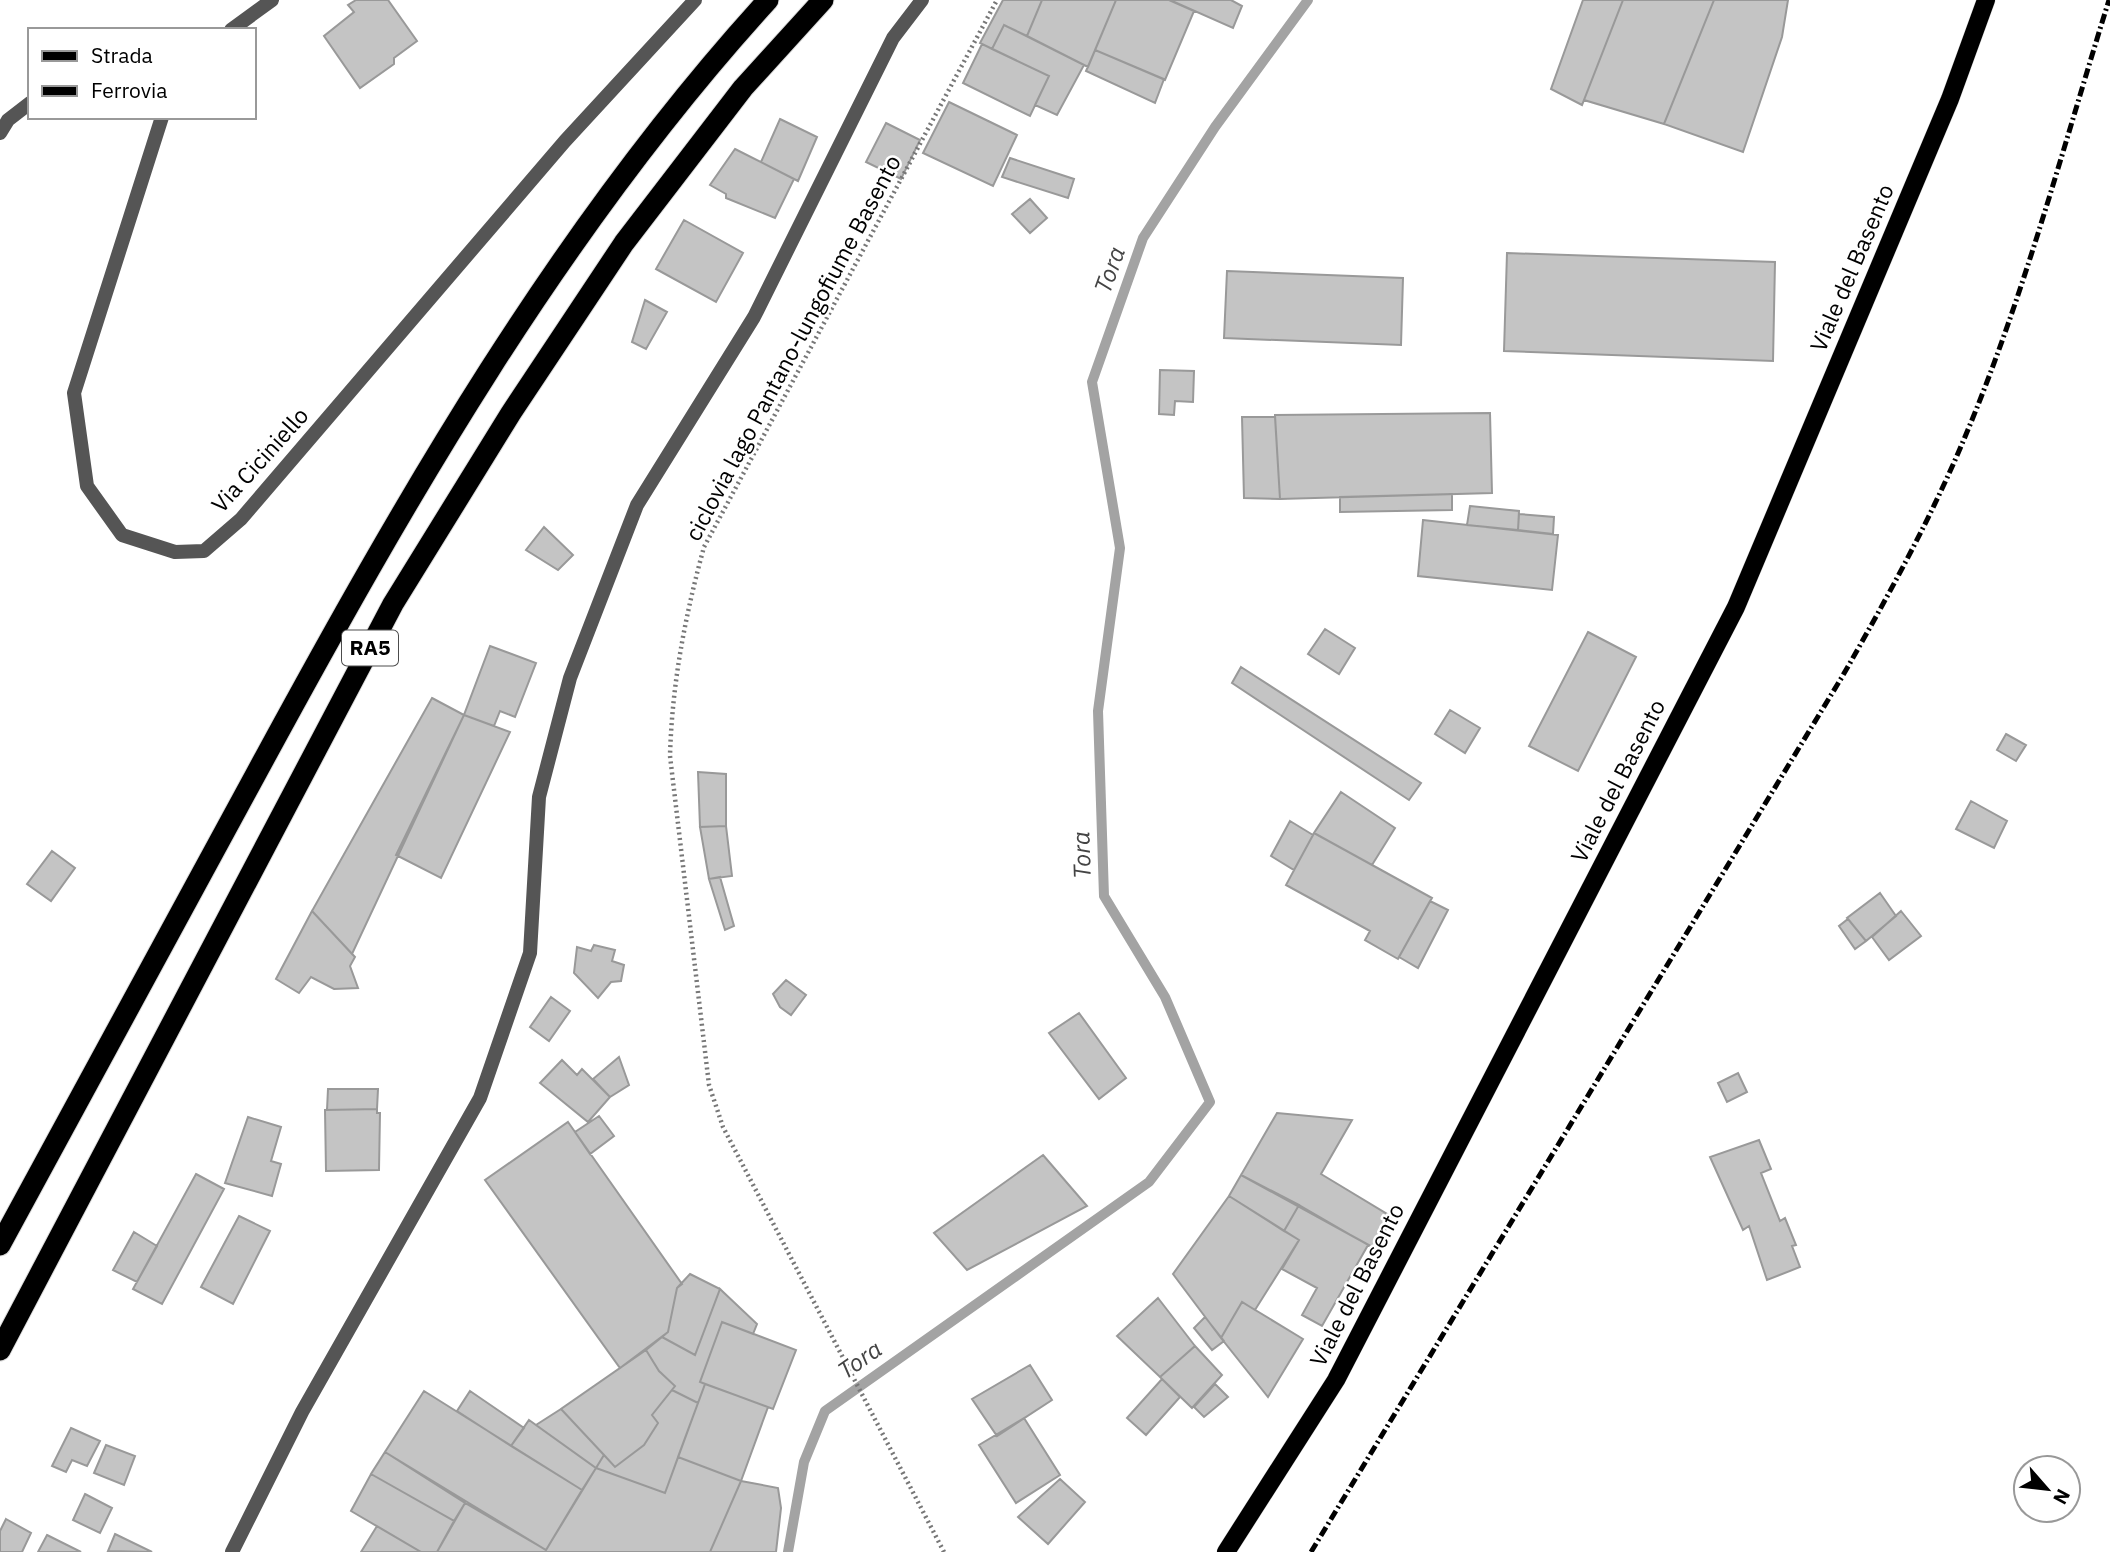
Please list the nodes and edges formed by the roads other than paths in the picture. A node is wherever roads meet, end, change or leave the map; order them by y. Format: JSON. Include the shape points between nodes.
{"nodes":[{"id":1,"x":272,"y":0,"type":"edge"},
{"id":2,"x":695,"y":0,"type":"edge"},
{"id":3,"x":768,"y":0,"type":"edge"},
{"id":4,"x":823,"y":0,"type":"edge"},
{"id":5,"x":922,"y":0,"type":"edge"},
{"id":6,"x":1986,"y":0,"type":"edge"},
{"id":7,"x":234,"y":28,"type":"edge"},
{"id":8,"x":28,"y":105,"type":"edge"},
{"id":9,"x":161,"y":119,"type":"edge"},
{"id":10,"x":0,"y":134,"type":"edge"},
{"id":11,"x":0,"y":1245,"type":"edge"},
{"id":12,"x":0,"y":1350,"type":"edge"},
{"id":13,"x":232,"y":1552,"type":"edge"},
{"id":14,"x":1226,"y":1552,"type":"edge"}],
"edges":[{"from":1,"to":7,"type":"street"},
{"from":2,"to":9,"type":"street","name":"Via Ciciniello","via":[[565,141],[241,519],[204,551],[175,552],[121,535],[87,486],[74,393]]},
{"from":3,"to":11,"type":"highway","number":"RA5","via":[[720,53],[598,209],[497,356],[359,583]]},
{"from":4,"to":12,"type":"highway","number":"RA5","via":[[743,88],[624,243],[511,413],[393,604]]},
{"from":5,"to":13,"type":"street","via":[[894,38],[754,317],[637,505],[566,691],[539,797],[530,953],[481,1098],[302,1412]]},
{"from":6,"to":14,"type":"main road","name":"Viale del Basento","via":[[1950,99],[1736,607],[1336,1380]]},
{"from":8,"to":10,"type":"street","via":[[8,120]]}]}
